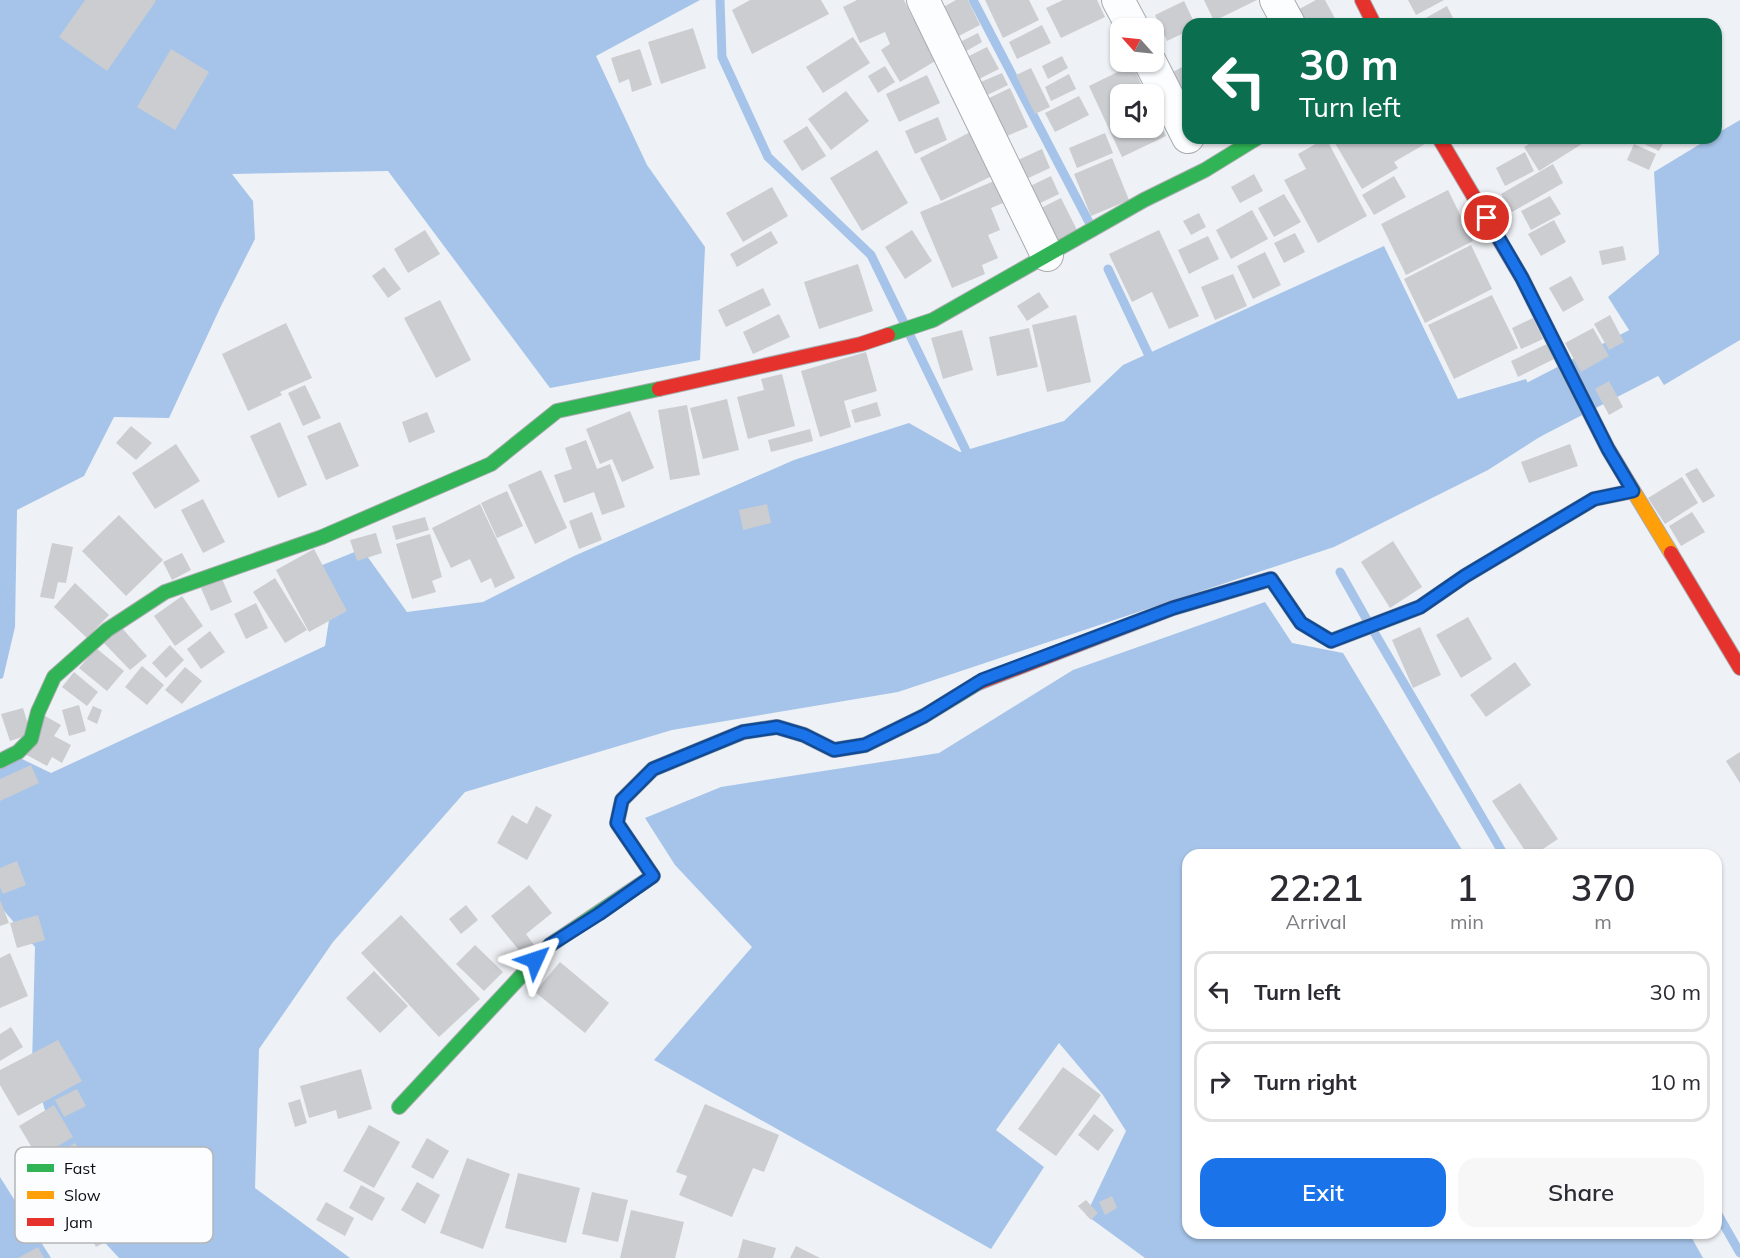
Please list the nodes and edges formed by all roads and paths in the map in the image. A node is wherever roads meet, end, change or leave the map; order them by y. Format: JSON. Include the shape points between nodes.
{"nodes":[{"id":1,"x":923,"y":0,"type":"edge"},
{"id":2,"x":1118,"y":0,"type":"edge"},
{"id":3,"x":1276,"y":0,"type":"edge"},
{"id":4,"x":1362,"y":0,"type":"edge"},
{"id":5,"x":1128,"y":18,"type":"edge"},
{"id":6,"x":1286,"y":18,"type":"edge"},
{"id":7,"x":1371,"y":18,"type":"edge"},
{"id":8,"x":1155,"y":72,"type":"edge"},
{"id":9,"x":1182,"y":126,"type":"edge"},
{"id":10,"x":1191,"y":144,"type":"edge"},
{"id":11,"x":1247,"y":144,"type":"edge"},
{"id":12,"x":1443,"y":144,"type":"edge"},
{"id":13,"x":1205,"y":170,"type":"junction"},
{"id":14,"x":1047,"y":255,"type":"junction"},
{"id":15,"x":1633,"y":491,"type":"junction"},
{"id":16,"x":1740,"y":668,"type":"edge"},
{"id":17,"x":0,"y":761,"type":"edge"},
{"id":18,"x":399,"y":1107,"type":"dead end"}],
"edges":[{"from":1,"to":14,"type":"street"},
{"from":2,"to":5,"type":"street"},
{"from":3,"to":6,"type":"street"},
{"from":4,"to":7,"type":"street"},
{"from":8,"to":9,"type":"street"},
{"from":10,"to":13,"type":"street"},
{"from":11,"to":13,"type":"street"},
{"from":12,"to":15,"type":"street","via":[[1522,278]]},
{"from":13,"to":14,"type":"street"},
{"from":14,"to":17,"type":"street","via":[[933,320],[861,344],[556,411],[492,464],[322,537],[165,592],[106,630],[54,677],[30,739],[18,752]]},
{"from":15,"to":16,"type":"street"},
{"from":15,"to":18,"type":"street","via":[[1594,499],[1420,607],[1331,641],[1301,623],[1271,579],[1173,608],[982,680],[924,716],[865,745],[834,750],[777,727],[743,732],[653,769],[622,800],[617,823],[653,876],[550,945]]}]}
